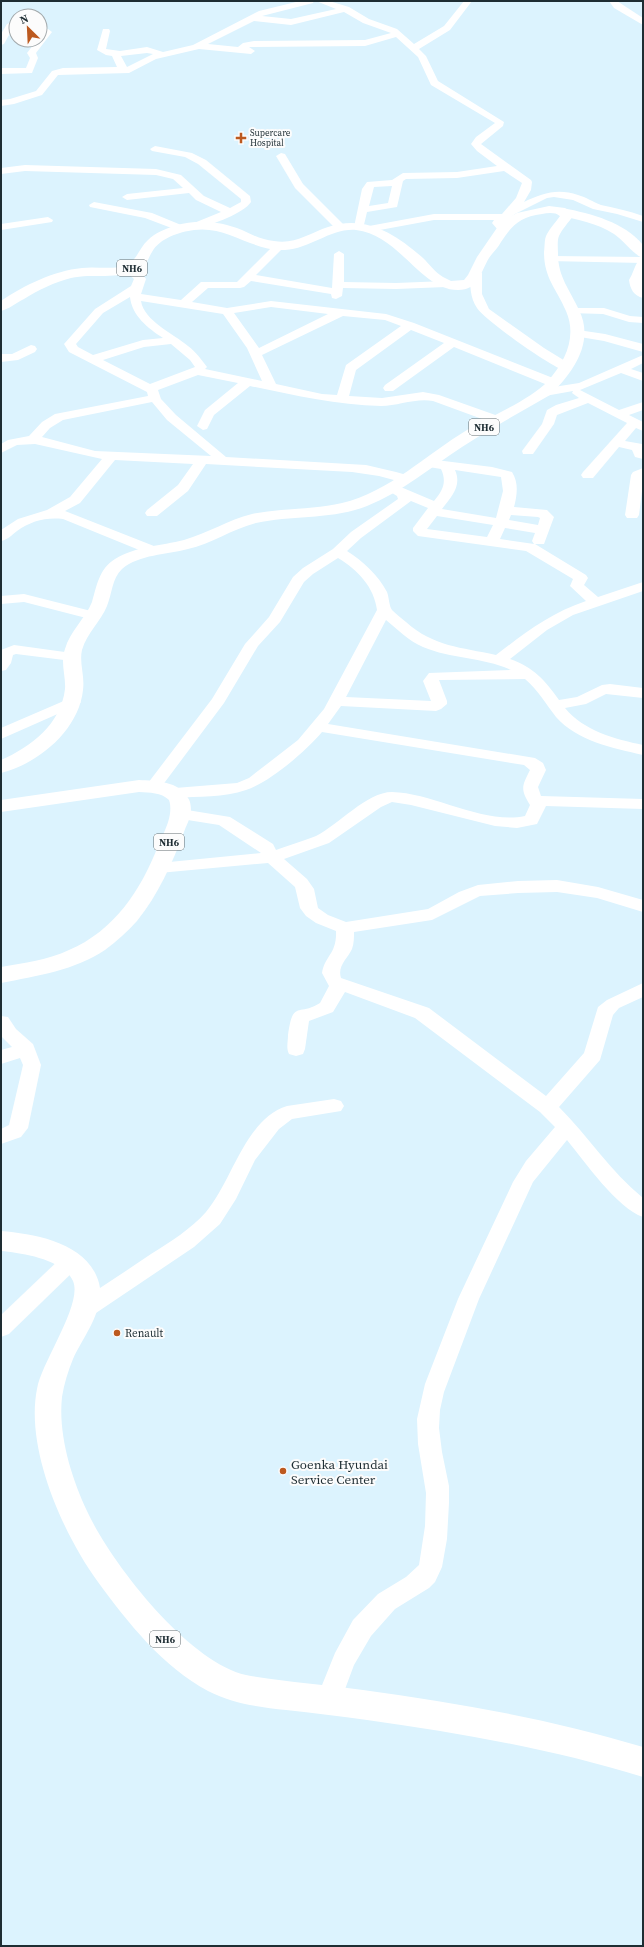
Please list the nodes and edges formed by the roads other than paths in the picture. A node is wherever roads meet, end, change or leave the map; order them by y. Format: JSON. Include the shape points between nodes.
{"nodes":[{"id":1,"x":310,"y":1,"type":"edge"},
{"id":2,"x":320,"y":1,"type":"edge"},
{"id":3,"x":468,"y":1,"type":"edge"},
{"id":4,"x":613,"y":1,"type":"edge"},
{"id":5,"x":346,"y":9,"type":"junction"},
{"id":6,"x":254,"y":18,"type":"junction"},
{"id":7,"x":643,"y":22,"type":"edge"},
{"id":8,"x":8,"y":30,"type":"edge"},
{"id":9,"x":106,"y":30,"type":"dead end"},
{"id":10,"x":397,"y":34,"type":"junction"},
{"id":11,"x":1,"y":42,"type":"edge"},
{"id":12,"x":198,"y":46,"type":"junction"},
{"id":13,"x":35,"y":48,"type":"edge"},
{"id":14,"x":414,"y":48,"type":"junction"},
{"id":15,"x":240,"y":50,"type":"junction"},
{"id":16,"x":118,"y":53,"type":"junction"},
{"id":17,"x":267,"y":53,"type":"dead end"},
{"id":18,"x":162,"y":54,"type":"junction"},
{"id":19,"x":1,"y":71,"type":"edge"},
{"id":20,"x":123,"y":71,"type":"junction"},
{"id":21,"x":6,"y":106,"type":"edge"},
{"id":22,"x":155,"y":149,"type":"dead end"},
{"id":23,"x":281,"y":156,"type":"dead end"},
{"id":24,"x":508,"y":168,"type":"junction"},
{"id":25,"x":1,"y":171,"type":"edge"},
{"id":26,"x":398,"y":181,"type":"junction"},
{"id":27,"x":190,"y":190,"type":"junction"},
{"id":28,"x":127,"y":197,"type":"dead end"},
{"id":29,"x":94,"y":205,"type":"dead end"},
{"id":30,"x":363,"y":210,"type":"junction"},
{"id":31,"x":231,"y":212,"type":"junction"},
{"id":32,"x":563,"y":212,"type":"junction"},
{"id":33,"x":506,"y":219,"type":"junction"},
{"id":34,"x":643,"y":219,"type":"edge"},
{"id":35,"x":48,"y":220,"type":"dead end"},
{"id":36,"x":198,"y":225,"type":"junction"},
{"id":37,"x":340,"y":227,"type":"junction"},
{"id":38,"x":1,"y":228,"type":"edge"},
{"id":39,"x":364,"y":228,"type":"junction"},
{"id":40,"x":182,"y":229,"type":"junction"},
{"id":41,"x":279,"y":246,"type":"junction"},
{"id":42,"x":338,"y":254,"type":"dead end"},
{"id":43,"x":643,"y":254,"type":"edge"},
{"id":44,"x":552,"y":259,"type":"junction"},
{"id":45,"x":643,"y":260,"type":"edge"},
{"id":46,"x":643,"y":264,"type":"edge"},
{"id":47,"x":129,"y":269,"type":"junction"},
{"id":48,"x":476,"y":273,"type":"junction"},
{"id":49,"x":248,"y":277,"type":"junction"},
{"id":50,"x":446,"y":284,"type":"junction"},
{"id":51,"x":337,"y":289,"type":"junction"},
{"id":52,"x":135,"y":292,"type":"junction"},
{"id":53,"x":643,"y":294,"type":"edge"},
{"id":54,"x":183,"y":305,"type":"junction"},
{"id":55,"x":1,"y":307,"type":"edge"},
{"id":56,"x":227,"y":311,"type":"junction"},
{"id":57,"x":337,"y":311,"type":"junction"},
{"id":58,"x":573,"y":311,"type":"junction"},
{"id":59,"x":643,"y":320,"type":"edge"},
{"id":60,"x":410,"y":325,"type":"junction"},
{"id":61,"x":578,"y":334,"type":"junction"},
{"id":62,"x":174,"y":340,"type":"junction"},
{"id":63,"x":453,"y":342,"type":"junction"},
{"id":64,"x":643,"y":348,"type":"edge"},
{"id":65,"x":31,"y":349,"type":"dead end"},
{"id":66,"x":256,"y":354,"type":"junction"},
{"id":67,"x":1,"y":358,"type":"edge"},
{"id":68,"x":92,"y":359,"type":"junction"},
{"id":69,"x":643,"y":359,"type":"edge"},
{"id":70,"x":566,"y":367,"type":"junction"},
{"id":71,"x":620,"y":369,"type":"junction"},
{"id":72,"x":197,"y":371,"type":"junction"},
{"id":73,"x":643,"y":377,"type":"edge"},
{"id":74,"x":247,"y":382,"type":"junction"},
{"id":75,"x":271,"y":387,"type":"junction"},
{"id":76,"x":389,"y":388,"type":"dead end"},
{"id":77,"x":549,"y":388,"type":"junction"},
{"id":78,"x":571,"y":389,"type":"junction"},
{"id":79,"x":153,"y":394,"type":"junction"},
{"id":80,"x":589,"y":399,"type":"junction"},
{"id":81,"x":342,"y":400,"type":"junction"},
{"id":82,"x":643,"y":406,"type":"edge"},
{"id":83,"x":618,"y":414,"type":"junction"},
{"id":84,"x":497,"y":420,"type":"junction"},
{"id":85,"x":639,"y":425,"type":"edge"},
{"id":86,"x":203,"y":426,"type":"dead end"},
{"id":87,"x":33,"y":439,"type":"junction"},
{"id":88,"x":616,"y":443,"type":"junction"},
{"id":89,"x":1,"y":449,"type":"edge"},
{"id":90,"x":528,"y":451,"type":"dead end"},
{"id":91,"x":643,"y":455,"type":"edge"},
{"id":92,"x":111,"y":457,"type":"junction"},
{"id":93,"x":203,"y":459,"type":"junction"},
{"id":94,"x":222,"y":459,"type":"junction"},
{"id":95,"x":428,"y":463,"type":"junction"},
{"id":96,"x":446,"y":465,"type":"junction"},
{"id":97,"x":643,"y":472,"type":"edge"},
{"id":98,"x":588,"y":476,"type":"dead end"},
{"id":99,"x":400,"y":487,"type":"junction"},
{"id":100,"x":434,"y":510,"type":"junction"},
{"id":101,"x":505,"y":510,"type":"junction"},
{"id":102,"x":52,"y":513,"type":"junction"},
{"id":103,"x":152,"y":513,"type":"dead end"},
{"id":104,"x":632,"y":515,"type":"dead end"},
{"id":105,"x":500,"y":523,"type":"junction"},
{"id":106,"x":543,"y":530,"type":"junction"},
{"id":107,"x":1,"y":537,"type":"edge"},
{"id":108,"x":492,"y":541,"type":"junction"},
{"id":109,"x":536,"y":550,"type":"junction"},
{"id":110,"x":154,"y":551,"type":"junction"},
{"id":111,"x":338,"y":552,"type":"junction"},
{"id":112,"x":643,"y":586,"type":"edge"},
{"id":113,"x":1,"y":600,"type":"edge"},
{"id":114,"x":595,"y":602,"type":"junction"},
{"id":115,"x":384,"y":610,"type":"junction"},
{"id":116,"x":94,"y":616,"type":"junction"},
{"id":117,"x":72,"y":657,"type":"junction"},
{"id":118,"x":499,"y":660,"type":"junction"},
{"id":119,"x":1,"y":667,"type":"edge"},
{"id":120,"x":530,"y":674,"type":"junction"},
{"id":121,"x":643,"y":693,"type":"edge"},
{"id":122,"x":336,"y":701,"type":"junction"},
{"id":123,"x":73,"y":702,"type":"junction"},
{"id":124,"x":555,"y":705,"type":"junction"},
{"id":125,"x":319,"y":727,"type":"junction"},
{"id":126,"x":1,"y":734,"type":"edge"},
{"id":127,"x":643,"y":750,"type":"edge"},
{"id":128,"x":1,"y":768,"type":"edge"},
{"id":129,"x":153,"y":786,"type":"junction"},
{"id":130,"x":175,"y":793,"type":"junction"},
{"id":131,"x":537,"y":801,"type":"junction"},
{"id":132,"x":643,"y":804,"type":"edge"},
{"id":133,"x":1,"y":806,"type":"edge"},
{"id":134,"x":181,"y":814,"type":"junction"},
{"id":135,"x":272,"y":857,"type":"junction"},
{"id":136,"x":159,"y":868,"type":"junction"},
{"id":137,"x":643,"y":906,"type":"edge"},
{"id":138,"x":345,"y":928,"type":"junction"},
{"id":139,"x":1,"y":975,"type":"edge"},
{"id":140,"x":338,"y":984,"type":"junction"},
{"id":141,"x":643,"y":989,"type":"edge"},
{"id":142,"x":1,"y":1022,"type":"edge"},
{"id":143,"x":26,"y":1049,"type":"junction"},
{"id":144,"x":296,"y":1049,"type":"dead end"},
{"id":145,"x":1,"y":1057,"type":"edge"},
{"id":146,"x":334,"y":1106,"type":"dead end"},
{"id":147,"x":547,"y":1107,"type":"junction"},
{"id":148,"x":567,"y":1127,"type":"junction"},
{"id":149,"x":1,"y":1137,"type":"edge"},
{"id":150,"x":643,"y":1209,"type":"edge"},
{"id":151,"x":1,"y":1241,"type":"edge"},
{"id":152,"x":70,"y":1262,"type":"junction"},
{"id":153,"x":85,"y":1309,"type":"junction"},
{"id":154,"x":1,"y":1328,"type":"edge"},
{"id":155,"x":329,"y":1700,"type":"junction"},
{"id":156,"x":643,"y":1762,"type":"edge"}],
"edges":[{"from":1,"to":6,"type":"street","via":[[268,10]]},
{"from":2,"to":5,"type":"street"},
{"from":3,"to":14,"type":"street","via":[[447,28]]},
{"from":4,"to":7,"type":"street"},
{"from":5,"to":6,"type":"street","via":[[291,22]]},
{"from":5,"to":10,"type":"street"},
{"from":6,"to":12,"type":"street"},
{"from":8,"to":11,"type":"street"},
{"from":9,"to":16,"type":"street","via":[[101,50]]},
{"from":10,"to":14,"type":"street"},
{"from":10,"to":15,"type":"street","via":[[365,43],[254,44],[246,45]]},
{"from":12,"to":15,"type":"street"},
{"from":12,"to":18,"type":"street"},
{"from":13,"to":19,"type":"street","via":[[31,53],[34,58],[29,71]]},
{"from":14,"to":24,"type":"street","via":[[422,56],[430,77],[437,86],[499,122],[500,124],[478,139],[476,144]]},
{"from":15,"to":17,"type":"street"},
{"from":16,"to":18,"type":"street","via":[[151,50]]},
{"from":16,"to":20,"type":"street","via":[[115,56]]},
{"from":18,"to":20,"type":"street","via":[[133,70]]},
{"from":20,"to":21,"type":"street","via":[[55,72],[39,93]]},
{"from":22,"to":31,"type":"street","via":[[195,158],[209,166],[246,198],[243,206]]},
{"from":23,"to":37,"type":"street","via":[[299,186]]},
{"from":24,"to":26,"type":"street","via":[[457,175],[403,176]]},
{"from":24,"to":33,"type":"street","via":[[527,182],[527,186],[520,201]]},
{"from":25,"to":27,"type":"street","via":[[25,168],[156,172],[177,178]]},
{"from":26,"to":30,"type":"street","via":[[393,205]]},
{"from":26,"to":30,"type":"street","via":[[368,186]]},
{"from":27,"to":28,"type":"street"},
{"from":27,"to":31,"type":"street","via":[[213,205]]},
{"from":29,"to":40,"type":"street","via":[[148,215]]},
{"from":30,"to":39,"type":"street"},
{"from":31,"to":36,"type":"street"},
{"from":32,"to":33,"type":"main road","via":[[537,211],[511,221]]},
{"from":32,"to":43,"type":"main road","via":[[586,216],[605,224],[629,240]]},
{"from":32,"to":44,"type":"main road","number":"NH6","via":[[566,219],[552,236]]},
{"from":33,"to":34,"type":"street","via":[[544,196],[564,195]]},
{"from":33,"to":39,"type":"street","via":[[434,217]]},
{"from":33,"to":48,"type":"main road"},
{"from":35,"to":38,"type":"street"},
{"from":36,"to":40,"type":"main road","number":"NH6"},
{"from":36,"to":41,"type":"main road","number":"NH6","via":[[221,227],[262,243]]},
{"from":37,"to":39,"type":"main road","number":"NH6"},
{"from":37,"to":41,"type":"main road","number":"NH6","via":[[305,242]]},
{"from":39,"to":50,"type":"main road","number":"NH6","via":[[397,244],[435,278]]},
{"from":40,"to":47,"type":"main road","number":"NH6","via":[[153,242],[145,251],[141,262]]},
{"from":41,"to":49,"type":"street"},
{"from":42,"to":51,"type":"street"},
{"from":44,"to":45,"type":"street"},
{"from":44,"to":58,"type":"main road","number":"NH6","via":[[553,274]]},
{"from":46,"to":53,"type":"main road","via":[[636,280],[637,288]]},
{"from":47,"to":52,"type":"street","via":[[140,279]]},
{"from":47,"to":55,"type":"main road","number":"NH6","via":[[84,272],[63,277],[30,290]]},
{"from":48,"to":50,"type":"main road","via":[[464,285]]},
{"from":48,"to":70,"type":"street","via":[[477,298],[480,305],[495,319]]},
{"from":49,"to":51,"type":"street"},
{"from":49,"to":54,"type":"street","via":[[236,286],[205,284]]},
{"from":50,"to":51,"type":"street"},
{"from":51,"to":57,"type":"street"},
{"from":52,"to":54,"type":"street"},
{"from":52,"to":62,"type":"street","via":[[140,312]]},
{"from":52,"to":68,"type":"street","via":[[99,311],[70,344],[73,349]]},
{"from":54,"to":56,"type":"street"},
{"from":56,"to":57,"type":"street","via":[[271,304]]},
{"from":56,"to":66,"type":"street"},
{"from":57,"to":60,"type":"street","via":[[386,317]]},
{"from":57,"to":66,"type":"street"},
{"from":58,"to":59,"type":"street","via":[[604,311],[629,319]]},
{"from":58,"to":61,"type":"main road","number":"NH6"},
{"from":60,"to":63,"type":"street"},
{"from":60,"to":81,"type":"street","via":[[350,368]]},
{"from":61,"to":64,"type":"street"},
{"from":61,"to":70,"type":"main road","number":"NH6","via":[[577,348]]},
{"from":62,"to":68,"type":"street","via":[[143,344]]},
{"from":62,"to":72,"type":"street","via":[[199,362],[201,366]]},
{"from":63,"to":76,"type":"street"},
{"from":63,"to":77,"type":"street"},
{"from":65,"to":67,"type":"street","via":[[14,357]]},
{"from":66,"to":75,"type":"street"},
{"from":68,"to":79,"type":"street"},
{"from":69,"to":71,"type":"street"},
{"from":70,"to":77,"type":"main road","number":"NH6"},
{"from":71,"to":73,"type":"street"},
{"from":71,"to":78,"type":"street"},
{"from":72,"to":74,"type":"street"},
{"from":72,"to":79,"type":"street","via":[[161,384]]},
{"from":74,"to":75,"type":"street"},
{"from":74,"to":86,"type":"street","via":[[210,413]]},
{"from":75,"to":81,"type":"street","via":[[306,396]]},
{"from":77,"to":78,"type":"street"},
{"from":77,"to":84,"type":"main road","number":"NH6"},
{"from":78,"to":80,"type":"street"},
{"from":79,"to":87,"type":"street","via":[[59,417],[46,425]]},
{"from":79,"to":94,"type":"street","via":[[174,420]]},
{"from":80,"to":83,"type":"street"},
{"from":80,"to":90,"type":"street","via":[[560,408],[551,414],[548,424]]},
{"from":81,"to":84,"type":"street","via":[[382,402],[423,396]]},
{"from":82,"to":83,"type":"street"},
{"from":83,"to":85,"type":"street"},
{"from":84,"to":95,"type":"main road","number":"NH6"},
{"from":85,"to":88,"type":"street"},
{"from":87,"to":89,"type":"street","via":[[20,439]]},
{"from":87,"to":92,"type":"street","via":[[79,453]]},
{"from":88,"to":91,"type":"street","via":[[637,447]]},
{"from":88,"to":98,"type":"street"},
{"from":92,"to":93,"type":"street"},
{"from":92,"to":102,"type":"street","via":[[76,500]]},
{"from":93,"to":94,"type":"street"},
{"from":93,"to":103,"type":"street","via":[[183,488]]},
{"from":94,"to":99,"type":"street","via":[[383,471]]},
{"from":95,"to":96,"type":"street"},
{"from":95,"to":99,"type":"main road","number":"NH6"},
{"from":96,"to":100,"type":"street","via":[[452,483],[450,490]]},
{"from":96,"to":101,"type":"street","via":[[500,472],[507,476],[509,497]]},
{"from":97,"to":104,"type":"street","via":[[638,475]]},
{"from":99,"to":100,"type":"street","via":[[435,506]]},
{"from":99,"to":110,"type":"main road","number":"NH6","via":[[347,506],[252,519],[199,541]]},
{"from":99,"to":111,"type":"street","via":[[405,500],[401,505],[356,535]]},
{"from":100,"to":105,"type":"street"},
{"from":100,"to":108,"type":"street","via":[[420,528],[423,533]]},
{"from":101,"to":105,"type":"street"},
{"from":101,"to":106,"type":"street","via":[[542,513],[547,517]]},
{"from":102,"to":107,"type":"street","via":[[23,521]]},
{"from":102,"to":110,"type":"street","via":[[65,515]]},
{"from":105,"to":106,"type":"street"},
{"from":105,"to":108,"type":"street"},
{"from":106,"to":109,"type":"street"},
{"from":108,"to":109,"type":"street","via":[[522,544]]},
{"from":109,"to":114,"type":"street","via":[[581,578],[577,586]]},
{"from":110,"to":116,"type":"main road","number":"NH6","via":[[128,559],[113,569],[105,582]]},
{"from":111,"to":115,"type":"street","via":[[348,558],[379,589],[384,600]]},
{"from":111,"to":129,"type":"street","via":[[298,580],[276,619],[252,644],[218,700]]},
{"from":112,"to":114,"type":"street"},
{"from":113,"to":116,"type":"street","via":[[24,598]]},
{"from":114,"to":118,"type":"street","via":[[556,618]]},
{"from":115,"to":118,"type":"street","via":[[418,639],[429,645]]},
{"from":115,"to":122,"type":"street"},
{"from":116,"to":117,"type":"main road","number":"NH6","via":[[76,642]]},
{"from":117,"to":119,"type":"street","via":[[14,649],[6,653]]},
{"from":117,"to":123,"type":"main road","number":"NH6"},
{"from":118,"to":120,"type":"street"},
{"from":120,"to":122,"type":"street","via":[[434,676],[431,681],[439,701],[436,706]]},
{"from":120,"to":124,"type":"street"},
{"from":121,"to":124,"type":"street","via":[[602,690],[581,702]]},
{"from":122,"to":125,"type":"street"},
{"from":123,"to":126,"type":"street"},
{"from":123,"to":128,"type":"main road","number":"NH6","via":[[58,727],[46,740],[18,760]]},
{"from":124,"to":127,"type":"street","via":[[564,716],[584,731]]},
{"from":125,"to":130,"type":"street","via":[[304,743],[255,781],[221,790]]},
{"from":125,"to":131,"type":"street","via":[[529,761],[538,770],[530,787]]},
{"from":129,"to":130,"type":"main road"},
{"from":129,"to":133,"type":"main road","via":[[120,788]]},
{"from":130,"to":134,"type":"main road","via":[[181,802]]},
{"from":131,"to":132,"type":"street"},
{"from":131,"to":135,"type":"street","via":[[534,816],[526,822],[517,823],[495,821],[400,798],[384,799],[323,839]]},
{"from":134,"to":135,"type":"street","via":[[224,822],[267,848]]},
{"from":134,"to":136,"type":"main road","number":"NH6"},
{"from":135,"to":136,"type":"street"},
{"from":135,"to":138,"type":"street","via":[[301,883],[312,912]]},
{"from":136,"to":139,"type":"main road","number":"NH6","via":[[128,918],[100,944],[59,963]]},
{"from":137,"to":138,"type":"street","via":[[598,893],[557,886],[518,887],[478,891],[432,914]]},
{"from":138,"to":140,"type":"street","via":[[343,948],[330,969],[331,978]]},
{"from":140,"to":144,"type":"street","via":[[333,998],[326,1007],[306,1013],[300,1018]]},
{"from":140,"to":147,"type":"street","via":[[422,1013]]},
{"from":141,"to":147,"type":"street","via":[[612,1004],[604,1012],[593,1055]]},
{"from":142,"to":143,"type":"street","via":[[11,1036]]},
{"from":143,"to":145,"type":"street"},
{"from":143,"to":149,"type":"street","via":[[32,1064],[21,1120],[14,1132]]},
{"from":146,"to":153,"type":"street","via":[[287,1113],[272,1124],[247,1156],[229,1194],[213,1218],[175,1250]]},
{"from":147,"to":148,"type":"street"},
{"from":148,"to":150,"type":"street","via":[[623,1192]]},
{"from":148,"to":155,"type":"street","via":[[528,1174],[484,1261],[435,1385],[428,1417],[428,1441],[439,1505],[430,1566],[426,1575],[418,1582],[381,1606],[358,1633],[344,1658]]},
{"from":151,"to":152,"type":"main road","number":"NH6","via":[[48,1250]]},
{"from":152,"to":153,"type":"main road","number":"NH6","via":[[83,1274],[86,1282],[88,1292]]},
{"from":152,"to":154,"type":"street"},
{"from":153,"to":155,"type":"main road","number":"NH6","via":[[59,1360],[50,1386],[48,1411],[60,1480],[70,1508],[89,1546],[109,1574],[164,1638],[195,1665],[221,1682],[256,1692]]},
{"from":155,"to":156,"type":"main road","number":"NH6","via":[[451,1718],[539,1735],[603,1748]]}]}
